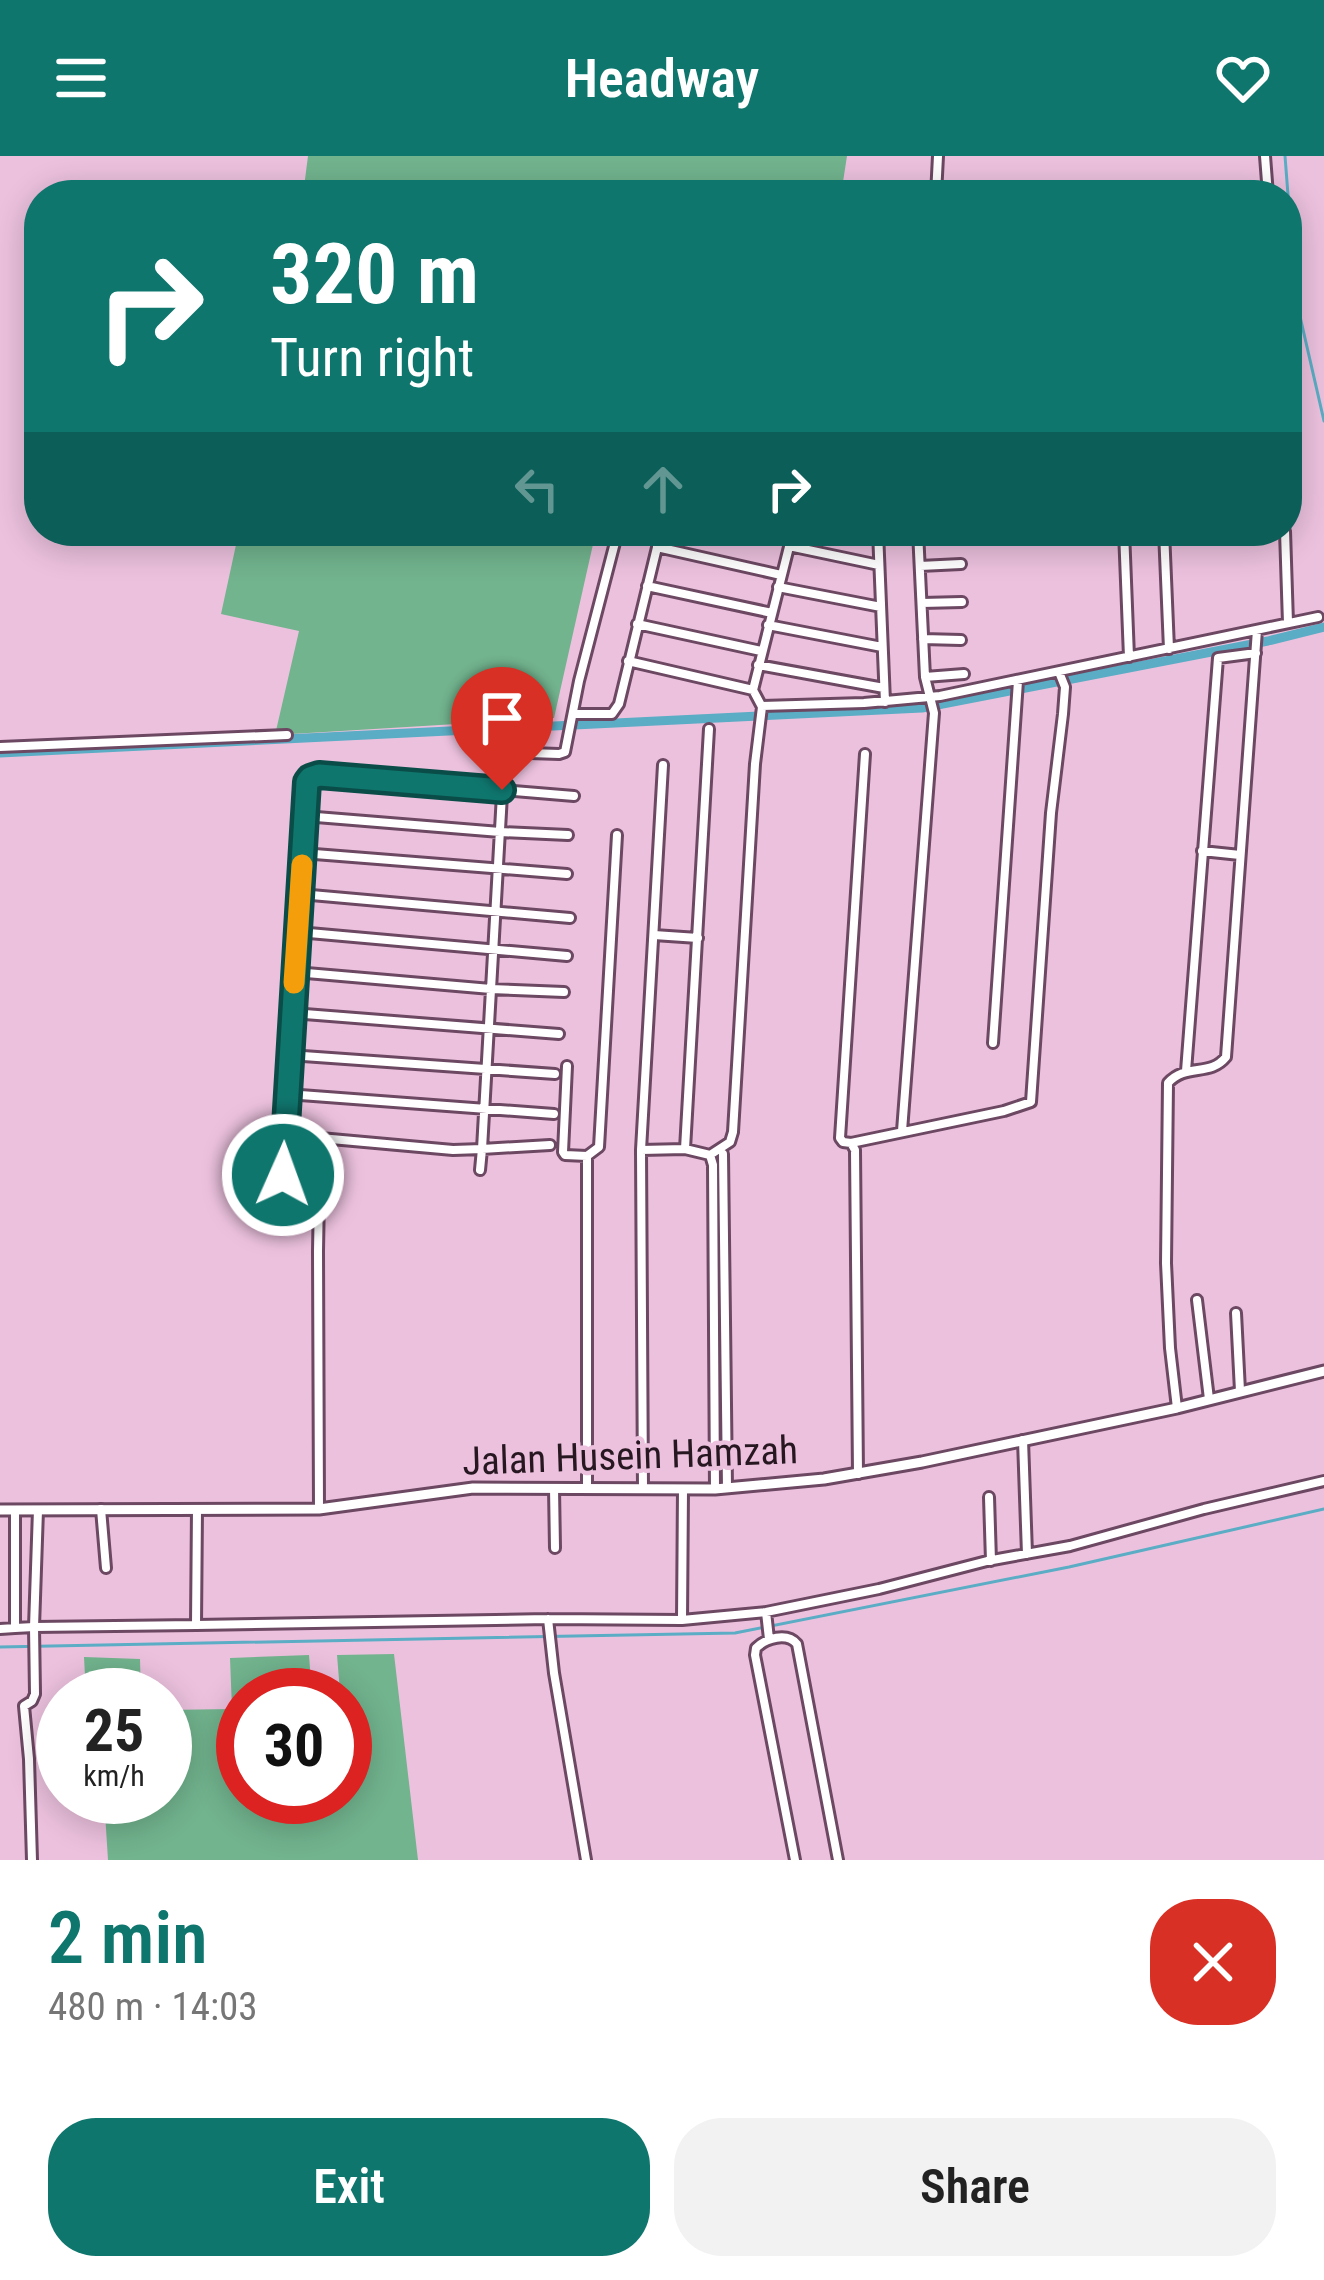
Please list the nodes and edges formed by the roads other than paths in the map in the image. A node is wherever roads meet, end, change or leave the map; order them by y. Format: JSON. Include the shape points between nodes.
{"nodes":[{"id":1,"x":614,"y":546,"type":"edge"},
{"id":2,"x":789,"y":546,"type":"edge"},
{"id":3,"x":817,"y":546,"type":"edge"},
{"id":4,"x":879,"y":546,"type":"edge"},
{"id":5,"x":919,"y":546,"type":"edge"},
{"id":6,"x":1125,"y":546,"type":"edge"},
{"id":7,"x":1165,"y":546,"type":"edge"},
{"id":8,"x":1285,"y":546,"type":"edge"},
{"id":9,"x":657,"y":547,"type":"joint"},
{"id":10,"x":961,"y":564,"type":"dead end"},
{"id":11,"x":880,"y":565,"type":"junction"},
{"id":12,"x":920,"y":566,"type":"junction"},
{"id":13,"x":781,"y":574,"type":"junction"},
{"id":14,"x":647,"y":586,"type":"junction"},
{"id":15,"x":778,"y":587,"type":"junction"},
{"id":16,"x":962,"y":602,"type":"dead end"},
{"id":17,"x":922,"y":603,"type":"junction"},
{"id":18,"x":881,"y":607,"type":"junction"},
{"id":19,"x":772,"y":613,"type":"junction"},
{"id":20,"x":1318,"y":616,"type":"dead end"},
{"id":21,"x":1288,"y":623,"type":"junction"},
{"id":22,"x":637,"y":624,"type":"junction"},
{"id":23,"x":768,"y":625,"type":"junction"},
{"id":24,"x":1258,"y":632,"type":"junction"},
{"id":25,"x":923,"y":639,"type":"junction"},
{"id":26,"x":961,"y":640,"type":"dead end"},
{"id":27,"x":882,"y":647,"type":"junction"},
{"id":28,"x":1169,"y":649,"type":"junction"},
{"id":29,"x":1256,"y":651,"type":"junction"},
{"id":30,"x":761,"y":652,"type":"junction"},
{"id":31,"x":1129,"y":657,"type":"junction"},
{"id":32,"x":628,"y":661,"type":"junction"},
{"id":33,"x":758,"y":665,"type":"junction"},
{"id":34,"x":1059,"y":672,"type":"junction"},
{"id":35,"x":964,"y":674,"type":"dead end"},
{"id":36,"x":925,"y":677,"type":"junction"},
{"id":37,"x":1018,"y":681,"type":"junction"},
{"id":38,"x":884,"y":688,"type":"junction"},
{"id":39,"x":753,"y":690,"type":"junction"},
{"id":40,"x":930,"y":698,"type":"junction"},
{"id":41,"x":885,"y":702,"type":"junction"},
{"id":42,"x":762,"y":707,"type":"junction"},
{"id":43,"x":573,"y":717,"type":"junction"},
{"id":44,"x":709,"y":729,"type":"dead end"},
{"id":45,"x":287,"y":735,"type":"dead end"},
{"id":46,"x":0,"y":747,"type":"edge"},
{"id":47,"x":865,"y":754,"type":"dead end"},
{"id":48,"x":663,"y":765,"type":"dead end"},
{"id":49,"x":502,"y":790,"type":"junction"},
{"id":50,"x":574,"y":796,"type":"dead end"},
{"id":51,"x":304,"y":816,"type":"junction"},
{"id":52,"x":500,"y":832,"type":"junction"},
{"id":53,"x":568,"y":835,"type":"dead end"},
{"id":54,"x":617,"y":835,"type":"dead end"},
{"id":55,"x":1202,"y":851,"type":"junction"},
{"id":56,"x":302,"y":853,"type":"junction"},
{"id":57,"x":1240,"y":855,"type":"junction"},
{"id":58,"x":497,"y":870,"type":"junction"},
{"id":59,"x":568,"y":874,"type":"dead end"},
{"id":60,"x":300,"y":894,"type":"junction"},
{"id":61,"x":495,"y":910,"type":"junction"},
{"id":62,"x":570,"y":918,"type":"dead end"},
{"id":63,"x":298,"y":932,"type":"junction"},
{"id":64,"x":654,"y":935,"type":"junction"},
{"id":65,"x":698,"y":938,"type":"junction"},
{"id":66,"x":494,"y":950,"type":"junction"},
{"id":67,"x":567,"y":956,"type":"dead end"},
{"id":68,"x":295,"y":973,"type":"junction"},
{"id":69,"x":491,"y":989,"type":"junction"},
{"id":70,"x":564,"y":992,"type":"dead end"},
{"id":71,"x":292,"y":1012,"type":"junction"},
{"id":72,"x":489,"y":1029,"type":"junction"},
{"id":73,"x":559,"y":1034,"type":"dead end"},
{"id":74,"x":993,"y":1043,"type":"dead end"},
{"id":75,"x":289,"y":1055,"type":"junction"},
{"id":76,"x":567,"y":1066,"type":"dead end"},
{"id":77,"x":488,"y":1070,"type":"junction"},
{"id":78,"x":1186,"y":1071,"type":"junction"},
{"id":79,"x":554,"y":1074,"type":"dead end"},
{"id":80,"x":287,"y":1094,"type":"junction"},
{"id":81,"x":486,"y":1109,"type":"junction"},
{"id":82,"x":554,"y":1114,"type":"dead end"},
{"id":83,"x":902,"y":1131,"type":"junction"},
{"id":84,"x":284,"y":1136,"type":"junction"},
{"id":85,"x":320,"y":1138,"type":"junction"},
{"id":86,"x":851,"y":1143,"type":"junction"},
{"id":87,"x":550,"y":1145,"type":"dead end"},
{"id":88,"x":685,"y":1148,"type":"junction"},
{"id":89,"x":482,"y":1149,"type":"junction"},
{"id":90,"x":641,"y":1150,"type":"junction"},
{"id":91,"x":723,"y":1154,"type":"dead end"},
{"id":92,"x":710,"y":1155,"type":"junction"},
{"id":93,"x":587,"y":1156,"type":"junction"},
{"id":94,"x":480,"y":1170,"type":"dead end"},
{"id":95,"x":321,"y":1176,"type":"junction"},
{"id":96,"x":719,"y":1180,"type":"junction"},
{"id":97,"x":1197,"y":1300,"type":"dead end"},
{"id":98,"x":1236,"y":1313,"type":"dead end"},
{"id":99,"x":1324,"y":1371,"type":"edge"},
{"id":100,"x":714,"y":1391,"type":"junction"},
{"id":101,"x":726,"y":1391,"type":"junction"},
{"id":102,"x":1240,"y":1391,"type":"junction"},
{"id":103,"x":1209,"y":1399,"type":"junction"},
{"id":104,"x":1178,"y":1408,"type":"junction"},
{"id":105,"x":1022,"y":1440,"type":"junction"},
{"id":106,"x":858,"y":1474,"type":"junction"},
{"id":107,"x":1324,"y":1481,"type":"edge"},
{"id":108,"x":554,"y":1488,"type":"junction"},
{"id":109,"x":587,"y":1488,"type":"junction"},
{"id":110,"x":682,"y":1489,"type":"junction"},
{"id":111,"x":721,"y":1489,"type":"junction"},
{"id":112,"x":643,"y":1491,"type":"junction"},
{"id":113,"x":989,"y":1497,"type":"dead end"},
{"id":114,"x":101,"y":1509,"type":"junction"},
{"id":115,"x":197,"y":1509,"type":"junction"},
{"id":116,"x":319,"y":1509,"type":"junction"},
{"id":117,"x":0,"y":1510,"type":"edge"},
{"id":118,"x":16,"y":1510,"type":"junction"},
{"id":119,"x":38,"y":1510,"type":"junction"},
{"id":120,"x":555,"y":1548,"type":"dead end"},
{"id":121,"x":1027,"y":1554,"type":"junction"},
{"id":122,"x":991,"y":1561,"type":"junction"},
{"id":123,"x":106,"y":1568,"type":"dead end"},
{"id":124,"x":16,"y":1608,"type":"junction"},
{"id":125,"x":35,"y":1609,"type":"junction"},
{"id":126,"x":766,"y":1614,"type":"junction"},
{"id":127,"x":682,"y":1620,"type":"junction"},
{"id":128,"x":548,"y":1622,"type":"junction"},
{"id":129,"x":196,"y":1625,"type":"junction"},
{"id":130,"x":15,"y":1628,"type":"junction"},
{"id":131,"x":0,"y":1629,"type":"edge"},
{"id":132,"x":34,"y":1629,"type":"junction"},
{"id":133,"x":768,"y":1636,"type":"junction"},
{"id":134,"x":32,"y":1860,"type":"edge"},
{"id":135,"x":586,"y":1860,"type":"edge"},
{"id":136,"x":794,"y":1860,"type":"edge"},
{"id":137,"x":838,"y":1860,"type":"edge"}],
"edges":[{"from":1,"to":43,"type":"street"},
{"from":2,"to":13,"type":"street"},
{"from":3,"to":11,"type":"street"},
{"from":4,"to":11,"type":"street"},
{"from":5,"to":12,"type":"street"},
{"from":6,"to":31,"type":"street"},
{"from":7,"to":28,"type":"street"},
{"from":8,"to":21,"type":"street"},
{"from":9,"to":13,"type":"street"},
{"from":9,"to":14,"type":"street"},
{"from":10,"to":12,"type":"street"},
{"from":11,"to":18,"type":"street"},
{"from":12,"to":17,"type":"street"},
{"from":13,"to":15,"type":"street"},
{"from":14,"to":19,"type":"street"},
{"from":14,"to":22,"type":"street"},
{"from":15,"to":18,"type":"street"},
{"from":15,"to":19,"type":"street"},
{"from":16,"to":17,"type":"street"},
{"from":17,"to":25,"type":"street"},
{"from":18,"to":27,"type":"street"},
{"from":19,"to":23,"type":"street"},
{"from":20,"to":21,"type":"street"},
{"from":21,"to":24,"type":"street"},
{"from":22,"to":30,"type":"street"},
{"from":22,"to":32,"type":"street"},
{"from":23,"to":27,"type":"street"},
{"from":23,"to":30,"type":"street"},
{"from":24,"to":28,"type":"street"},
{"from":24,"to":29,"type":"street"},
{"from":25,"to":26,"type":"street"},
{"from":25,"to":36,"type":"street"},
{"from":27,"to":38,"type":"street"},
{"from":28,"to":31,"type":"street"},
{"from":29,"to":55,"type":"street","via":[[1218,658]]},
{"from":29,"to":57,"type":"street"},
{"from":30,"to":33,"type":"street"},
{"from":31,"to":34,"type":"street"},
{"from":32,"to":39,"type":"street"},
{"from":32,"to":43,"type":"street","via":[[611,714]]},
{"from":33,"to":38,"type":"street"},
{"from":33,"to":39,"type":"street"},
{"from":34,"to":37,"type":"street"},
{"from":34,"to":83,"type":"street","via":[[1065,687],[1031,1102]]},
{"from":35,"to":36,"type":"street"},
{"from":36,"to":40,"type":"street"},
{"from":37,"to":40,"type":"street"},
{"from":37,"to":74,"type":"street"},
{"from":38,"to":41,"type":"street"},
{"from":39,"to":42,"type":"street"},
{"from":40,"to":41,"type":"street"},
{"from":40,"to":83,"type":"street"},
{"from":41,"to":42,"type":"street"},
{"from":42,"to":92,"type":"street","via":[[734,1132]]},
{"from":43,"to":49,"type":"street","via":[[565,752],[504,746]]},
{"from":44,"to":65,"type":"street"},
{"from":45,"to":46,"type":"street"},
{"from":47,"to":86,"type":"street","via":[[840,1138]]},
{"from":48,"to":64,"type":"street"},
{"from":49,"to":50,"type":"street"},
{"from":49,"to":51,"type":"street","via":[[314,776]]},
{"from":49,"to":52,"type":"street"},
{"from":51,"to":52,"type":"street"},
{"from":51,"to":56,"type":"street"},
{"from":52,"to":53,"type":"street"},
{"from":52,"to":58,"type":"street"},
{"from":54,"to":93,"type":"street","via":[[599,1147]]},
{"from":55,"to":57,"type":"street"},
{"from":55,"to":78,"type":"street"},
{"from":56,"to":58,"type":"street"},
{"from":56,"to":60,"type":"street"},
{"from":57,"to":78,"type":"street","via":[[1226,1057]]},
{"from":58,"to":59,"type":"street"},
{"from":58,"to":61,"type":"street"},
{"from":60,"to":61,"type":"street"},
{"from":60,"to":63,"type":"street"},
{"from":61,"to":62,"type":"street"},
{"from":61,"to":66,"type":"street"},
{"from":63,"to":66,"type":"street"},
{"from":63,"to":68,"type":"street"},
{"from":64,"to":65,"type":"street"},
{"from":64,"to":90,"type":"street"},
{"from":65,"to":88,"type":"street"},
{"from":66,"to":67,"type":"street"},
{"from":66,"to":69,"type":"street"},
{"from":68,"to":69,"type":"street"},
{"from":68,"to":71,"type":"street"},
{"from":69,"to":70,"type":"street"},
{"from":69,"to":72,"type":"street"},
{"from":71,"to":72,"type":"street"},
{"from":71,"to":75,"type":"street"},
{"from":72,"to":73,"type":"street"},
{"from":72,"to":77,"type":"street"},
{"from":75,"to":77,"type":"street"},
{"from":75,"to":80,"type":"street"},
{"from":76,"to":93,"type":"street","via":[[563,1151]]},
{"from":77,"to":79,"type":"street"},
{"from":77,"to":81,"type":"street"},
{"from":78,"to":104,"type":"street","via":[[1168,1083],[1166,1114],[1166,1263]]},
{"from":80,"to":81,"type":"street"},
{"from":80,"to":84,"type":"street"},
{"from":81,"to":82,"type":"street"},
{"from":81,"to":89,"type":"street"},
{"from":83,"to":86,"type":"street"},
{"from":84,"to":85,"type":"street"},
{"from":84,"to":95,"type":"street","via":[[283,1175]]},
{"from":85,"to":89,"type":"street"},
{"from":85,"to":95,"type":"street"},
{"from":86,"to":106,"type":"street"},
{"from":87,"to":89,"type":"street"},
{"from":88,"to":90,"type":"street"},
{"from":88,"to":92,"type":"street"},
{"from":89,"to":94,"type":"street"},
{"from":90,"to":112,"type":"street"},
{"from":91,"to":96,"type":"street"},
{"from":92,"to":96,"type":"street"},
{"from":93,"to":109,"type":"street"},
{"from":95,"to":116,"type":"street"},
{"from":96,"to":100,"type":"street"},
{"from":96,"to":101,"type":"street"},
{"from":97,"to":103,"type":"street"},
{"from":98,"to":102,"type":"street"},
{"from":99,"to":102,"type":"street","name":"Jalan Husein Hamzah"},
{"from":100,"to":101,"type":"street"},
{"from":100,"to":111,"type":"street"},
{"from":101,"to":111,"type":"street"},
{"from":102,"to":103,"type":"street","name":"Jalan Husein Hamzah"},
{"from":103,"to":104,"type":"street","name":"Jalan Husein Hamzah"},
{"from":104,"to":105,"type":"street","name":"Jalan Husein Hamzah"},
{"from":105,"to":106,"type":"street","name":"Jalan Husein Hamzah"},
{"from":105,"to":121,"type":"street"},
{"from":106,"to":111,"type":"street","name":"Jalan Husein Hamzah"},
{"from":107,"to":121,"type":"street"},
{"from":108,"to":109,"type":"street","name":"Jalan Husein Hamzah"},
{"from":108,"to":116,"type":"street","name":"Jalan Husein Hamzah","via":[[473,1488]]},
{"from":108,"to":120,"type":"street"},
{"from":109,"to":112,"type":"street","name":"Jalan Husein Hamzah"},
{"from":110,"to":111,"type":"street","name":"Jalan Husein Hamzah"},
{"from":110,"to":112,"type":"street","name":"Jalan Husein Hamzah"},
{"from":110,"to":127,"type":"street"},
{"from":113,"to":122,"type":"street"},
{"from":114,"to":115,"type":"street","name":"Jalan Husein Hamzah"},
{"from":114,"to":119,"type":"street","name":"Jalan Husein Hamzah"},
{"from":114,"to":123,"type":"street"},
{"from":115,"to":116,"type":"street","name":"Jalan Husein Hamzah"},
{"from":115,"to":129,"type":"street"},
{"from":117,"to":118,"type":"street","name":"Jalan Husein Hamzah"},
{"from":118,"to":119,"type":"street","name":"Jalan Husein Hamzah"},
{"from":118,"to":124,"type":"street"},
{"from":119,"to":125,"type":"street"},
{"from":121,"to":122,"type":"street"},
{"from":122,"to":126,"type":"street"},
{"from":124,"to":125,"type":"street"},
{"from":124,"to":130,"type":"street"},
{"from":125,"to":132,"type":"street"},
{"from":126,"to":127,"type":"street"},
{"from":126,"to":133,"type":"street"},
{"from":127,"to":128,"type":"street"},
{"from":128,"to":129,"type":"street"},
{"from":128,"to":135,"type":"street"},
{"from":129,"to":132,"type":"street"},
{"from":130,"to":131,"type":"street"},
{"from":130,"to":132,"type":"street"},
{"from":132,"to":134,"type":"street","via":[[35,1694],[24,1706]]},
{"from":133,"to":136,"type":"street","via":[[755,1655]]},
{"from":133,"to":137,"type":"street","via":[[797,1644]]}]}
